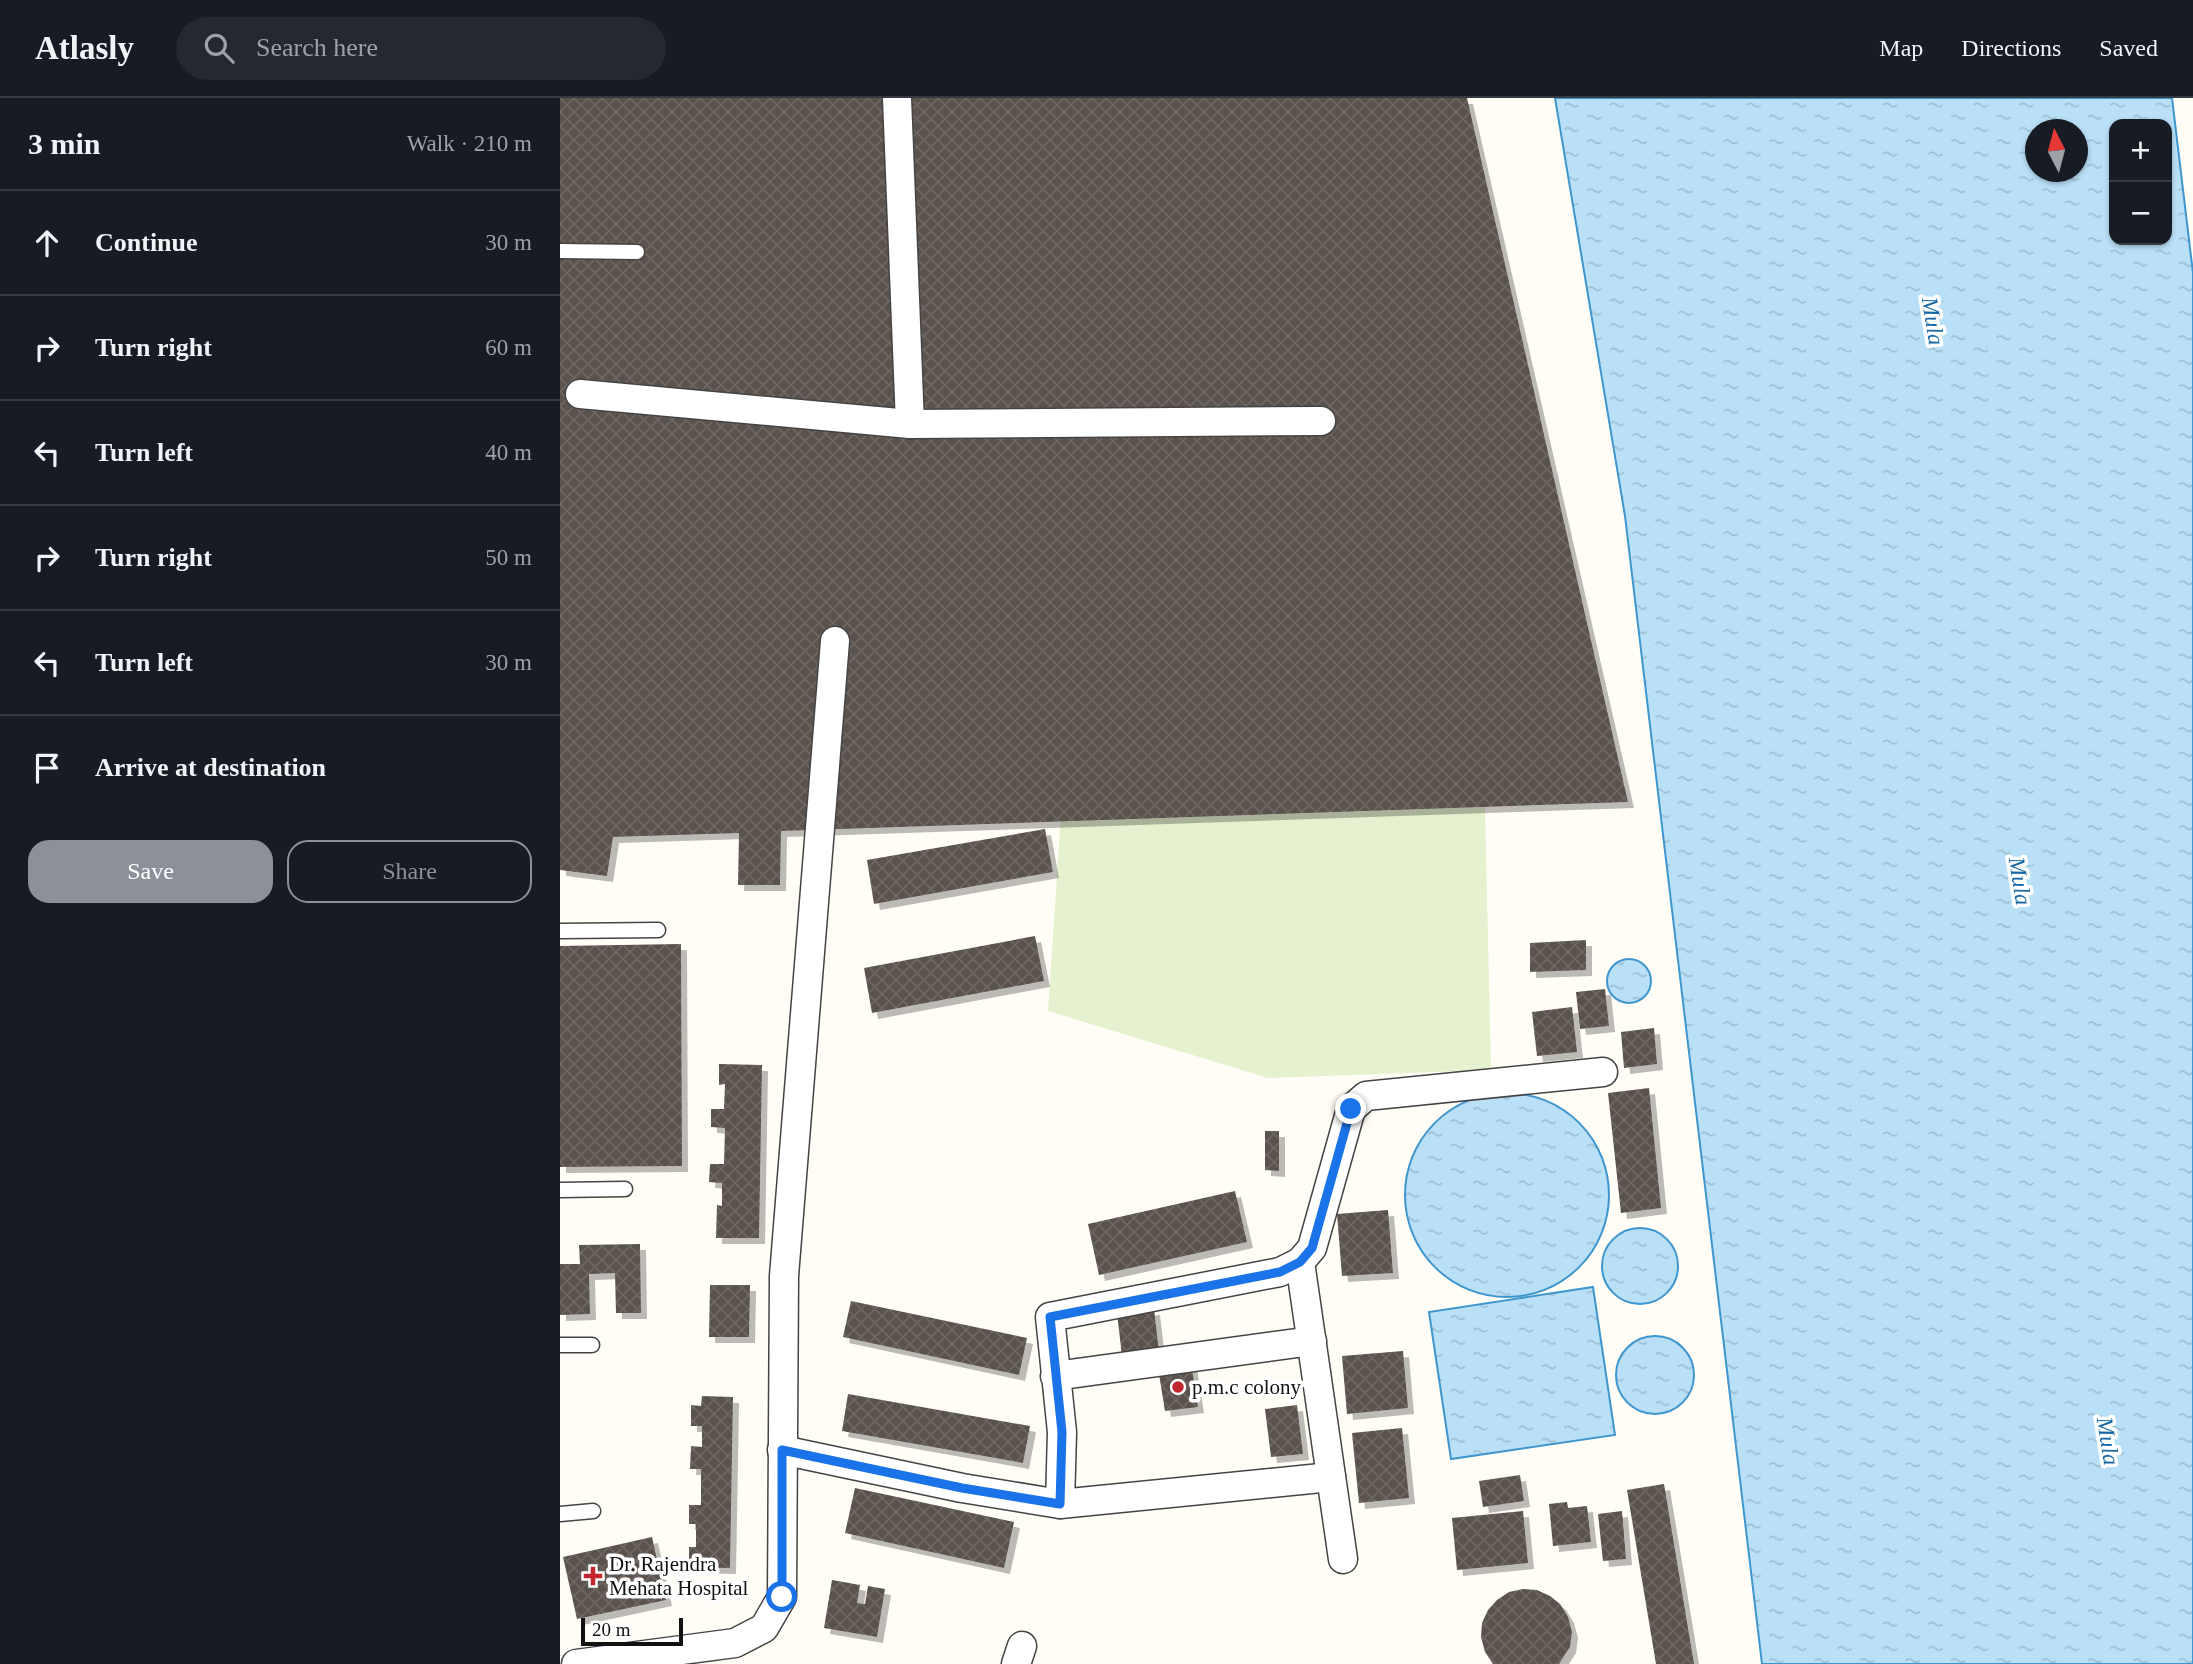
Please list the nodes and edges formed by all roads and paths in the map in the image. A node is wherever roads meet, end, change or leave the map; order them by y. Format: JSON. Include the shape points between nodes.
{"nodes":[{"id":1,"x":897,"y":98,"type":"edge"},
{"id":2,"x":560,"y":251,"type":"edge"},
{"id":3,"x":636,"y":252,"type":"dead end"},
{"id":4,"x":580,"y":394,"type":"dead end"},
{"id":5,"x":1321,"y":421,"type":"dead end"},
{"id":6,"x":910,"y":424,"type":"junction"},
{"id":7,"x":835,"y":641,"type":"dead end"},
{"id":8,"x":657,"y":930,"type":"dead end"},
{"id":9,"x":560,"y":931,"type":"edge"},
{"id":10,"x":1603,"y":1072,"type":"dead end"},
{"id":11,"x":625,"y":1189,"type":"dead end"},
{"id":12,"x":560,"y":1190,"type":"edge"},
{"id":13,"x":1300,"y":1262,"type":"junction"},
{"id":14,"x":1312,"y":1341,"type":"junction"},
{"id":15,"x":560,"y":1345,"type":"edge"},
{"id":16,"x":592,"y":1345,"type":"dead end"},
{"id":17,"x":1055,"y":1376,"type":"junction"},
{"id":18,"x":782,"y":1450,"type":"junction"},
{"id":19,"x":1331,"y":1477,"type":"junction"},
{"id":20,"x":1060,"y":1504,"type":"junction"},
{"id":21,"x":593,"y":1511,"type":"dead end"},
{"id":22,"x":560,"y":1514,"type":"edge"},
{"id":23,"x":1343,"y":1559,"type":"dead end"},
{"id":24,"x":576,"y":1664,"type":"edge"}],
"edges":[{"from":1,"to":6,"type":"street"},
{"from":2,"to":3,"type":"lane"},
{"from":4,"to":6,"type":"street"},
{"from":5,"to":6,"type":"street"},
{"from":7,"to":18,"type":"street","via":[[784,1276]]},
{"from":8,"to":9,"type":"lane"},
{"from":10,"to":13,"type":"street","via":[[1366,1097],[1351,1109],[1312,1248]]},
{"from":11,"to":12,"type":"lane"},
{"from":13,"to":14,"type":"street"},
{"from":13,"to":17,"type":"street","via":[[1280,1272],[1050,1317]]},
{"from":14,"to":17,"type":"street"},
{"from":14,"to":19,"type":"street"},
{"from":15,"to":16,"type":"lane"},
{"from":17,"to":20,"type":"street","via":[[1062,1432]]},
{"from":18,"to":20,"type":"street"},
{"from":18,"to":24,"type":"street","via":[[782,1597],[764,1628],[735,1643]]},
{"from":19,"to":20,"type":"street"},
{"from":19,"to":23,"type":"street"},
{"from":21,"to":22,"type":"lane"}]}
